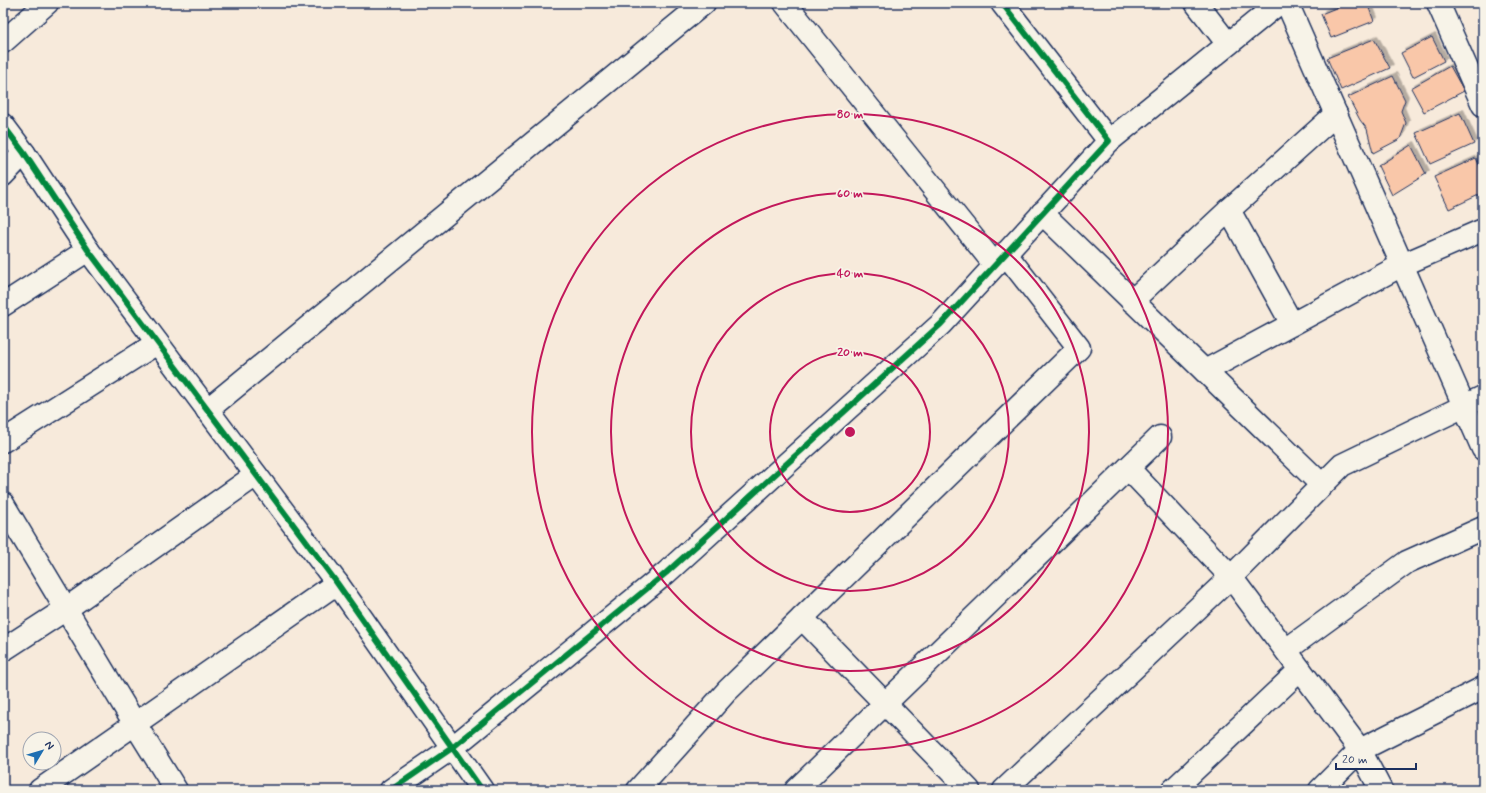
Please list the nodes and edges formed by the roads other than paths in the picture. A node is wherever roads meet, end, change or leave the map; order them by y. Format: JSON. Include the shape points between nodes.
{"nodes":[{"id":1,"x":47,"y":3,"type":"edge"},
{"id":2,"x":704,"y":3,"type":"edge"},
{"id":3,"x":785,"y":3,"type":"edge"},
{"id":4,"x":1002,"y":3,"type":"edge"},
{"id":5,"x":1196,"y":3,"type":"edge"},
{"id":6,"x":1279,"y":3,"type":"edge"},
{"id":7,"x":1287,"y":3,"type":"edge"},
{"id":8,"x":1438,"y":3,"type":"edge"},
{"id":9,"x":3,"y":42,"type":"edge"},
{"id":10,"x":1228,"y":44,"type":"junction"},
{"id":11,"x":1478,"y":82,"type":"edge"},
{"id":12,"x":1483,"y":105,"type":"edge"},
{"id":13,"x":1336,"y":114,"type":"junction"},
{"id":14,"x":3,"y":125,"type":"edge"},
{"id":15,"x":1109,"y":141,"type":"junction"},
{"id":16,"x":24,"y":153,"type":"junction"},
{"id":17,"x":3,"y":175,"type":"edge"},
{"id":18,"x":1229,"y":210,"type":"junction"},
{"id":19,"x":1042,"y":213,"type":"junction"},
{"id":20,"x":1483,"y":230,"type":"edge"},
{"id":21,"x":88,"y":250,"type":"junction"},
{"id":22,"x":1000,"y":259,"type":"junction"},
{"id":23,"x":1402,"y":265,"type":"junction"},
{"id":24,"x":1132,"y":301,"type":"junction"},
{"id":25,"x":3,"y":305,"type":"edge"},
{"id":26,"x":1292,"y":324,"type":"junction"},
{"id":27,"x":157,"y":343,"type":"junction"},
{"id":28,"x":1205,"y":371,"type":"junction"},
{"id":29,"x":1474,"y":401,"type":"edge"},
{"id":30,"x":207,"y":410,"type":"junction"},
{"id":31,"x":1160,"y":437,"type":"dead end"},
{"id":32,"x":3,"y":441,"type":"edge"},
{"id":33,"x":1483,"y":448,"type":"edge"},
{"id":34,"x":1128,"y":468,"type":"junction"},
{"id":35,"x":256,"y":475,"type":"junction"},
{"id":36,"x":1322,"y":485,"type":"junction"},
{"id":37,"x":3,"y":504,"type":"edge"},
{"id":38,"x":1483,"y":528,"type":"edge"},
{"id":39,"x":1231,"y":577,"type":"junction"},
{"id":40,"x":337,"y":583,"type":"junction"},
{"id":41,"x":66,"y":609,"type":"junction"},
{"id":42,"x":802,"y":618,"type":"junction"},
{"id":43,"x":3,"y":650,"type":"edge"},
{"id":44,"x":1286,"y":650,"type":"junction"},
{"id":45,"x":1300,"y":670,"type":"junction"},
{"id":46,"x":1483,"y":688,"type":"edge"},
{"id":47,"x":885,"y":704,"type":"junction"},
{"id":48,"x":134,"y":724,"type":"junction"},
{"id":49,"x":452,"y":748,"type":"junction"},
{"id":50,"x":1360,"y":750,"type":"junction"},
{"id":51,"x":40,"y":790,"type":"edge"},
{"id":52,"x":176,"y":790,"type":"edge"},
{"id":53,"x":391,"y":790,"type":"edge"},
{"id":54,"x":482,"y":790,"type":"edge"},
{"id":55,"x":638,"y":790,"type":"edge"},
{"id":56,"x":796,"y":790,"type":"edge"},
{"id":57,"x":969,"y":790,"type":"edge"},
{"id":58,"x":1004,"y":790,"type":"edge"},
{"id":59,"x":1173,"y":790,"type":"edge"},
{"id":60,"x":1320,"y":790,"type":"edge"},
{"id":61,"x":1382,"y":790,"type":"edge"}],
"edges":[{"from":1,"to":9,"type":"street"},
{"from":2,"to":30,"type":"street"},
{"from":3,"to":22,"type":"street"},
{"from":4,"to":15,"type":"street"},
{"from":5,"to":10,"type":"street"},
{"from":6,"to":10,"type":"street"},
{"from":7,"to":13,"type":"street"},
{"from":8,"to":11,"type":"street"},
{"from":10,"to":15,"type":"street"},
{"from":11,"to":12,"type":"street"},
{"from":13,"to":18,"type":"street"},
{"from":13,"to":23,"type":"street"},
{"from":14,"to":16,"type":"street"},
{"from":15,"to":19,"type":"street"},
{"from":16,"to":17,"type":"street"},
{"from":16,"to":21,"type":"street"},
{"from":18,"to":24,"type":"street"},
{"from":18,"to":26,"type":"street"},
{"from":19,"to":22,"type":"street"},
{"from":19,"to":24,"type":"street"},
{"from":20,"to":23,"type":"street"},
{"from":21,"to":25,"type":"street"},
{"from":21,"to":27,"type":"street"},
{"from":22,"to":42,"type":"street","via":[[1080,348]]},
{"from":22,"to":49,"type":"street","via":[[941,324],[666,572]]},
{"from":23,"to":26,"type":"street"},
{"from":23,"to":29,"type":"street"},
{"from":24,"to":28,"type":"street"},
{"from":26,"to":28,"type":"street"},
{"from":27,"to":30,"type":"street"},
{"from":27,"to":32,"type":"street"},
{"from":28,"to":36,"type":"street"},
{"from":29,"to":33,"type":"street"},
{"from":29,"to":36,"type":"street","via":[[1342,465]]},
{"from":30,"to":35,"type":"street"},
{"from":31,"to":34,"type":"street"},
{"from":34,"to":39,"type":"street"},
{"from":34,"to":47,"type":"street"},
{"from":35,"to":40,"type":"street"},
{"from":35,"to":41,"type":"street"},
{"from":36,"to":39,"type":"street"},
{"from":37,"to":41,"type":"street"},
{"from":38,"to":44,"type":"street","via":[[1407,562]]},
{"from":39,"to":44,"type":"street"},
{"from":39,"to":58,"type":"street"},
{"from":40,"to":48,"type":"street"},
{"from":40,"to":49,"type":"street"},
{"from":41,"to":43,"type":"street"},
{"from":41,"to":48,"type":"street"},
{"from":42,"to":47,"type":"street"},
{"from":42,"to":55,"type":"street","via":[[727,691]]},
{"from":44,"to":45,"type":"street"},
{"from":45,"to":50,"type":"street"},
{"from":45,"to":59,"type":"street"},
{"from":46,"to":50,"type":"street"},
{"from":47,"to":56,"type":"street"},
{"from":47,"to":57,"type":"street"},
{"from":48,"to":51,"type":"street"},
{"from":48,"to":52,"type":"street"},
{"from":49,"to":53,"type":"street"},
{"from":49,"to":54,"type":"street"},
{"from":50,"to":60,"type":"street"},
{"from":50,"to":61,"type":"street"}]}
